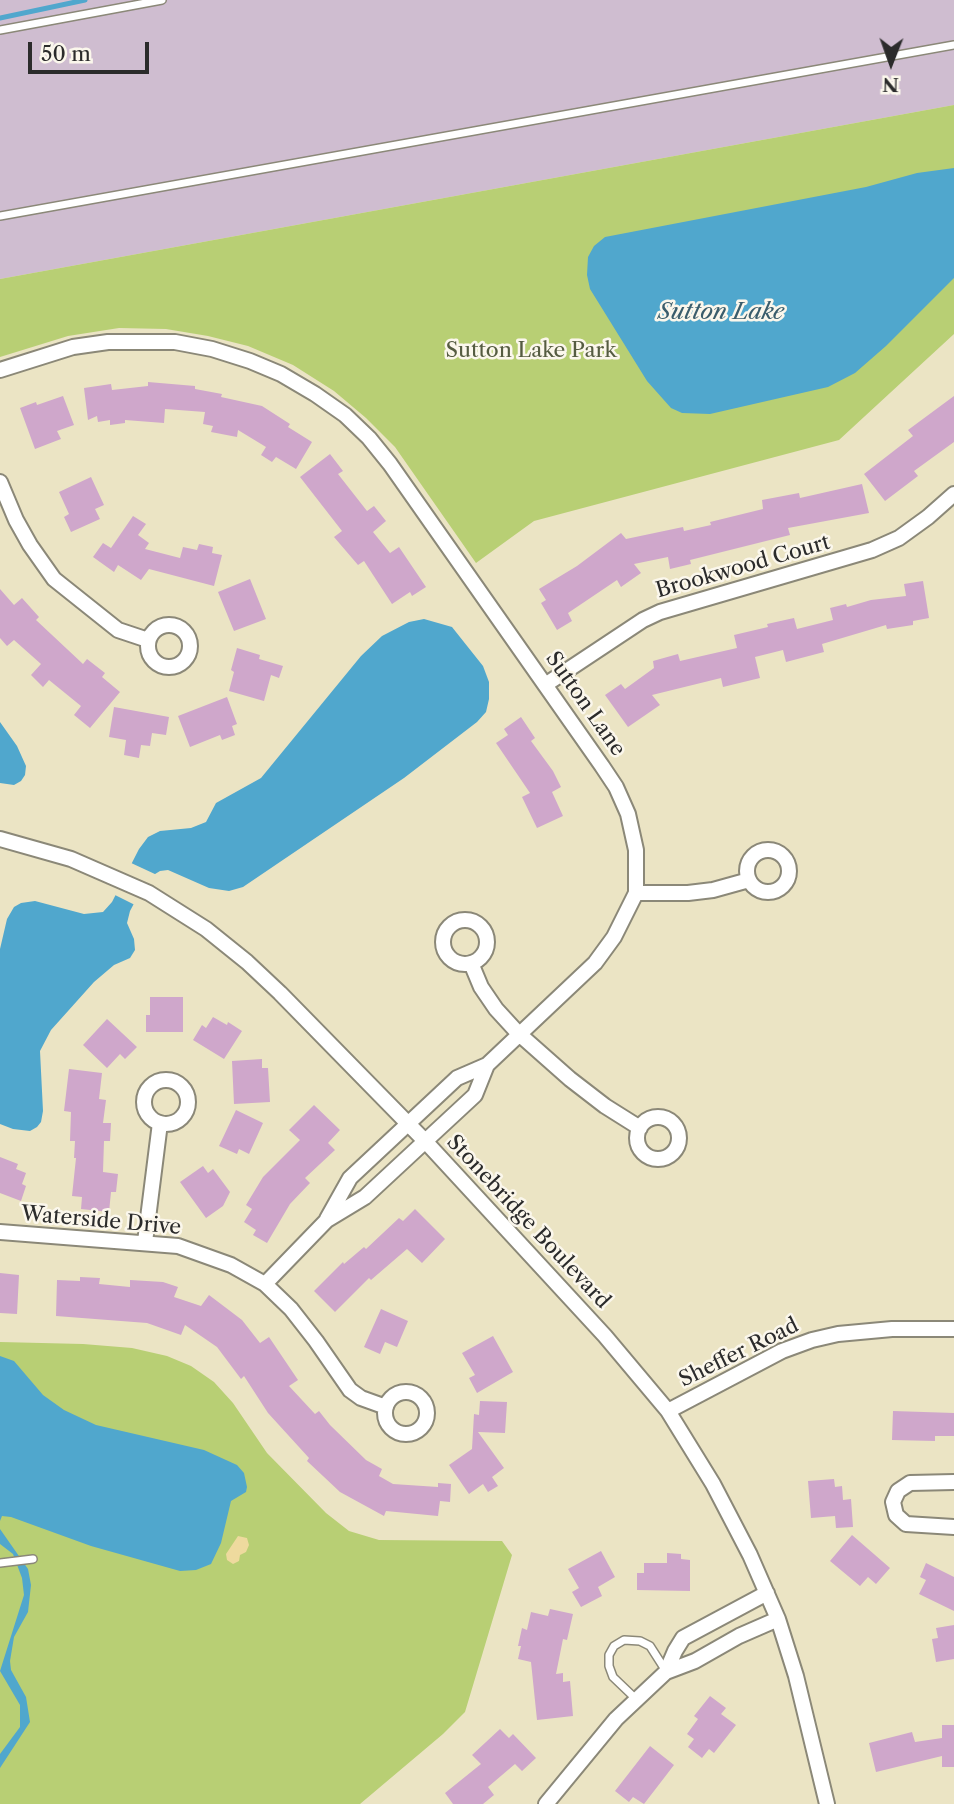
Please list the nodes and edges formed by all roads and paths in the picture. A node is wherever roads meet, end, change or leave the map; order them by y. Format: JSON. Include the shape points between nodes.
{"nodes":[{"id":1,"x":162,"y":0,"type":"edge"},
{"id":2,"x":0,"y":30,"type":"edge"},
{"id":3,"x":954,"y":45,"type":"edge"},
{"id":4,"x":0,"y":216,"type":"edge"},
{"id":5,"x":0,"y":370,"type":"edge"},
{"id":6,"x":0,"y":482,"type":"edge"},
{"id":7,"x":954,"y":494,"type":"edge"},
{"id":8,"x":148,"y":640,"type":"dead end"},
{"id":9,"x":545,"y":685,"type":"junction"},
{"id":10,"x":0,"y":839,"type":"edge"},
{"id":11,"x":750,"y":880,"type":"dead end"},
{"id":12,"x":636,"y":893,"type":"junction"},
{"id":13,"x":471,"y":963,"type":"dead end"},
{"id":14,"x":519,"y":1033,"type":"junction"},
{"id":15,"x":487,"y":1065,"type":"junction"},
{"id":16,"x":160,"y":1123,"type":"dead end"},
{"id":17,"x":407,"y":1124,"type":"junction"},
{"id":18,"x":640,"y":1128,"type":"dead end"},
{"id":19,"x":426,"y":1142,"type":"junction"},
{"id":20,"x":327,"y":1220,"type":"junction"},
{"id":21,"x":0,"y":1232,"type":"edge"},
{"id":22,"x":145,"y":1242,"type":"junction"},
{"id":23,"x":265,"y":1284,"type":"junction"},
{"id":24,"x":954,"y":1329,"type":"edge"},
{"id":25,"x":386,"y":1407,"type":"dead end"},
{"id":26,"x":668,"y":1411,"type":"junction"},
{"id":27,"x":954,"y":1482,"type":"edge"},
{"id":28,"x":954,"y":1527,"type":"edge"},
{"id":29,"x":32,"y":1559,"type":"dead end"},
{"id":30,"x":4,"y":1562,"type":"edge"},
{"id":31,"x":767,"y":1593,"type":"junction"},
{"id":32,"x":778,"y":1619,"type":"junction"},
{"id":33,"x":666,"y":1672,"type":"junction"},
{"id":34,"x":636,"y":1699,"type":"junction"},
{"id":35,"x":546,"y":1804,"type":"edge"},
{"id":36,"x":827,"y":1804,"type":"edge"}],
"edges":[{"from":1,"to":2,"type":"lane"},
{"from":3,"to":4,"type":"lane"},
{"from":5,"to":9,"type":"street","name":"Sutton Lane","via":[[73,347],[137,341],[212,349],[281,374],[335,408],[369,438]]},
{"from":6,"to":8,"type":"street","via":[[25,537],[54,579],[118,630]]},
{"from":7,"to":9,"type":"street","name":"Brookwood Court","via":[[899,538],[872,550],[660,612]]},
{"from":9,"to":12,"type":"street","name":"Sutton Lane","via":[[622,798],[633,833]]},
{"from":10,"to":17,"type":"street","name":"Stonebridge Boulevard","via":[[71,859],[119,879],[206,929],[280,993]]},
{"from":11,"to":12,"type":"street","via":[[701,892]]},
{"from":12,"to":14,"type":"street","name":"Sutton Lane","via":[[595,963]]},
{"from":13,"to":14,"type":"street","via":[[496,1009]]},
{"from":14,"to":15,"type":"street","name":"Sutton Lane"},
{"from":14,"to":18,"type":"street","via":[[570,1079]]},
{"from":15,"to":17,"type":"street","via":[[457,1078]]},
{"from":15,"to":19,"type":"street","name":"Sutton Lane","via":[[475,1095]]},
{"from":16,"to":22,"type":"street"},
{"from":17,"to":19,"type":"street","name":"Stonebridge Boulevard"},
{"from":17,"to":20,"type":"street","via":[[350,1178]]},
{"from":19,"to":20,"type":"street","name":"Sutton Lane","via":[[365,1197]]},
{"from":19,"to":26,"type":"street","name":"Stonebridge Boulevard"},
{"from":20,"to":23,"type":"street","name":"Sutton Lane"},
{"from":21,"to":22,"type":"street","name":"Waterside Drive"},
{"from":22,"to":23,"type":"street","name":"Waterside Drive","via":[[204,1254]]},
{"from":23,"to":25,"type":"street","name":"Waterside Drive","via":[[291,1309],[350,1390]]},
{"from":24,"to":26,"type":"street","name":"Sheffer Road","via":[[878,1330],[812,1340]]},
{"from":26,"to":31,"type":"street","name":"Stonebridge Boulevard","via":[[726,1507]]},
{"from":27,"to":28,"type":"street","via":[[910,1483],[898,1491],[893,1502],[896,1515],[906,1524]]},
{"from":29,"to":30,"type":"lane"},
{"from":31,"to":32,"type":"street","name":"Stonebridge Boulevard"},
{"from":31,"to":33,"type":"street","via":[[683,1638]]},
{"from":32,"to":33,"type":"street"},
{"from":32,"to":36,"type":"street","name":"Stonebridge Boulevard"},
{"from":33,"to":34,"type":"street"},
{"from":33,"to":34,"type":"lane","via":[[650,1646],[624,1640],[614,1646],[609,1666]]},
{"from":34,"to":35,"type":"street"}]}
